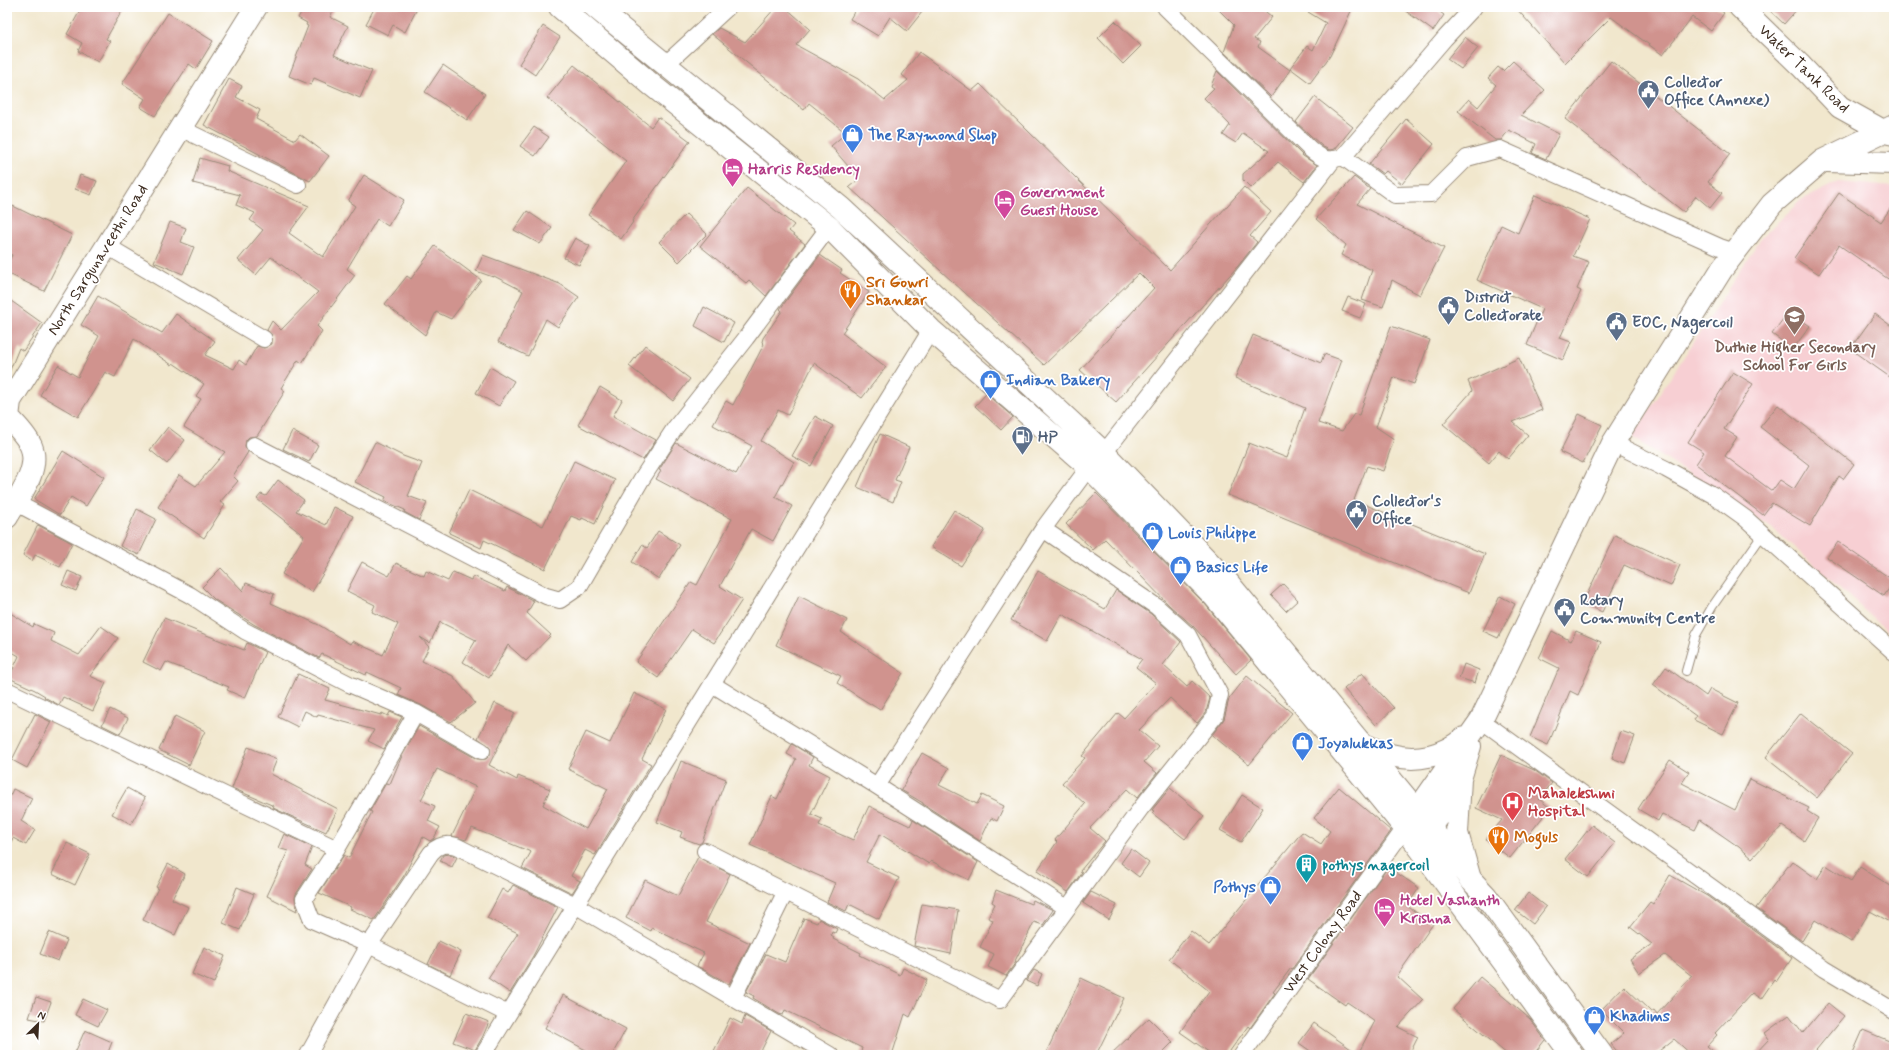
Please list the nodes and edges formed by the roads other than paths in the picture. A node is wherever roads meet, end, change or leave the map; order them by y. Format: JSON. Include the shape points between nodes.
{"nodes":[{"id":1,"x":256,"y":7,"type":"edge"},
{"id":2,"x":560,"y":7,"type":"edge"},
{"id":3,"x":596,"y":7,"type":"edge"},
{"id":4,"x":728,"y":7,"type":"edge"},
{"id":5,"x":1165,"y":7,"type":"edge"},
{"id":6,"x":1474,"y":7,"type":"edge"},
{"id":7,"x":1740,"y":7,"type":"edge"},
{"id":8,"x":666,"y":64,"type":"junction"},
{"id":9,"x":180,"y":128,"type":"junction"},
{"id":10,"x":1891,"y":131,"type":"edge"},
{"id":11,"x":1338,"y":158,"type":"junction"},
{"id":12,"x":1822,"y":161,"type":"junction"},
{"id":13,"x":1894,"y":163,"type":"edge"},
{"id":14,"x":298,"y":185,"type":"dead end"},
{"id":15,"x":829,"y":227,"type":"junction"},
{"id":16,"x":107,"y":246,"type":"junction"},
{"id":17,"x":1735,"y":252,"type":"junction"},
{"id":18,"x":899,"y":262,"type":"junction"},
{"id":19,"x":881,"y":280,"type":"junction"},
{"id":20,"x":931,"y":330,"type":"junction"},
{"id":21,"x":264,"y":339,"type":"dead end"},
{"id":22,"x":1613,"y":443,"type":"junction"},
{"id":23,"x":254,"y":444,"type":"dead end"},
{"id":24,"x":1097,"y":460,"type":"junction"},
{"id":25,"x":10,"y":506,"type":"edge"},
{"id":26,"x":1042,"y":529,"type":"junction"},
{"id":27,"x":1763,"y":534,"type":"junction"},
{"id":28,"x":1894,"y":652,"type":"edge"},
{"id":29,"x":1686,"y":671,"type":"dead end"},
{"id":30,"x":712,"y":684,"type":"junction"},
{"id":31,"x":7,"y":690,"type":"edge"},
{"id":32,"x":416,"y":713,"type":"junction"},
{"id":33,"x":1479,"y":723,"type":"junction"},
{"id":34,"x":1359,"y":742,"type":"junction"},
{"id":35,"x":482,"y":751,"type":"dead end"},
{"id":36,"x":1460,"y":779,"type":"junction"},
{"id":37,"x":877,"y":786,"type":"junction"},
{"id":38,"x":1423,"y":819,"type":"junction"},
{"id":39,"x":1411,"y":837,"type":"junction"},
{"id":40,"x":337,"y":849,"type":"junction"},
{"id":41,"x":705,"y":851,"type":"dead end"},
{"id":42,"x":1471,"y":880,"type":"junction"},
{"id":43,"x":785,"y":893,"type":"junction"},
{"id":44,"x":575,"y":905,"type":"junction"},
{"id":45,"x":1067,"y":908,"type":"junction"},
{"id":46,"x":369,"y":945,"type":"junction"},
{"id":47,"x":733,"y":998,"type":"junction"},
{"id":48,"x":1894,"y":1011,"type":"edge"},
{"id":49,"x":508,"y":1014,"type":"junction"},
{"id":50,"x":1596,"y":1052,"type":"edge"},
{"id":51,"x":308,"y":1055,"type":"edge"},
{"id":52,"x":483,"y":1055,"type":"edge"},
{"id":53,"x":830,"y":1055,"type":"edge"},
{"id":54,"x":1242,"y":1055,"type":"edge"},
{"id":55,"x":1572,"y":1055,"type":"edge"}],
"edges":[{"from":1,"to":9,"type":"main road","name":"North Sargunaveethi Road"},
{"from":2,"to":15,"type":"main road","via":[[653,86]]},
{"from":3,"to":8,"type":"main road"},
{"from":4,"to":8,"type":"street"},
{"from":5,"to":11,"type":"street","via":[[1314,152],[1325,159]]},
{"from":6,"to":11,"type":"street"},
{"from":7,"to":10,"type":"main road","name":"Water Tank Road","via":[[1840,107]]},
{"from":8,"to":18,"type":"main road","via":[[841,208]]},
{"from":9,"to":14,"type":"street"},
{"from":9,"to":16,"type":"main road","name":"North Sargunaveethi Road"},
{"from":10,"to":12,"type":"main road"},
{"from":11,"to":17,"type":"street","via":[[1395,195],[1431,194],[1467,158],[1500,149]]},
{"from":11,"to":24,"type":"street"},
{"from":12,"to":13,"type":"main road"},
{"from":12,"to":17,"type":"main road","via":[[1772,204]]},
{"from":15,"to":19,"type":"main road"},
{"from":15,"to":23,"type":"street","via":[[675,428],[641,480],[579,587],[560,600],[546,596]]},
{"from":16,"to":21,"type":"street"},
{"from":16,"to":25,"type":"main road","name":"North Sargunaveethi Road","via":[[10,401],[8,416],[30,446],[33,455],[31,472]]},
{"from":17,"to":22,"type":"main road"},
{"from":18,"to":19,"type":"street"},
{"from":18,"to":24,"type":"main road"},
{"from":19,"to":20,"type":"main road"},
{"from":20,"to":24,"type":"main road"},
{"from":20,"to":30,"type":"street"},
{"from":22,"to":27,"type":"street","via":[[1713,495]]},
{"from":22,"to":33,"type":"main road"},
{"from":24,"to":26,"type":"street"},
{"from":24,"to":34,"type":"main road","via":[[1225,579]]},
{"from":24,"to":39,"type":"main road","via":[[1214,596]]},
{"from":25,"to":32,"type":"street","via":[[190,595],[245,631],[349,684]]},
{"from":26,"to":37,"type":"street"},
{"from":26,"to":45,"type":"street","via":[[1157,607],[1188,635],[1220,695],[1215,716],[1141,808]]},
{"from":27,"to":28,"type":"street"},
{"from":27,"to":29,"type":"lane","via":[[1712,607],[1696,635]]},
{"from":30,"to":37,"type":"street"},
{"from":30,"to":44,"type":"street"},
{"from":31,"to":40,"type":"street"},
{"from":32,"to":35,"type":"street"},
{"from":32,"to":40,"type":"street"},
{"from":33,"to":34,"type":"main road","via":[[1449,750],[1434,756],[1391,756]]},
{"from":33,"to":36,"type":"main road"},
{"from":33,"to":38,"type":"main road"},
{"from":33,"to":48,"type":"street","via":[[1824,969]]},
{"from":34,"to":38,"type":"main road"},
{"from":36,"to":38,"type":"main road"},
{"from":36,"to":42,"type":"main road","via":[[1457,833]]},
{"from":37,"to":45,"type":"street"},
{"from":38,"to":39,"type":"main road"},
{"from":38,"to":42,"type":"main road"},
{"from":39,"to":54,"type":"street","name":"West Colony Road"},
{"from":39,"to":55,"type":"main road"},
{"from":40,"to":46,"type":"street","via":[[304,899],[312,920]]},
{"from":41,"to":43,"type":"street"},
{"from":42,"to":50,"type":"main road","via":[[1486,896]]},
{"from":43,"to":45,"type":"street","via":[[1000,1000]]},
{"from":43,"to":47,"type":"street"},
{"from":44,"to":46,"type":"street","via":[[456,846],[442,845],[431,853]]},
{"from":44,"to":47,"type":"street"},
{"from":44,"to":49,"type":"street"},
{"from":46,"to":49,"type":"street"},
{"from":46,"to":51,"type":"street"},
{"from":47,"to":53,"type":"street"},
{"from":49,"to":52,"type":"street"}]}
